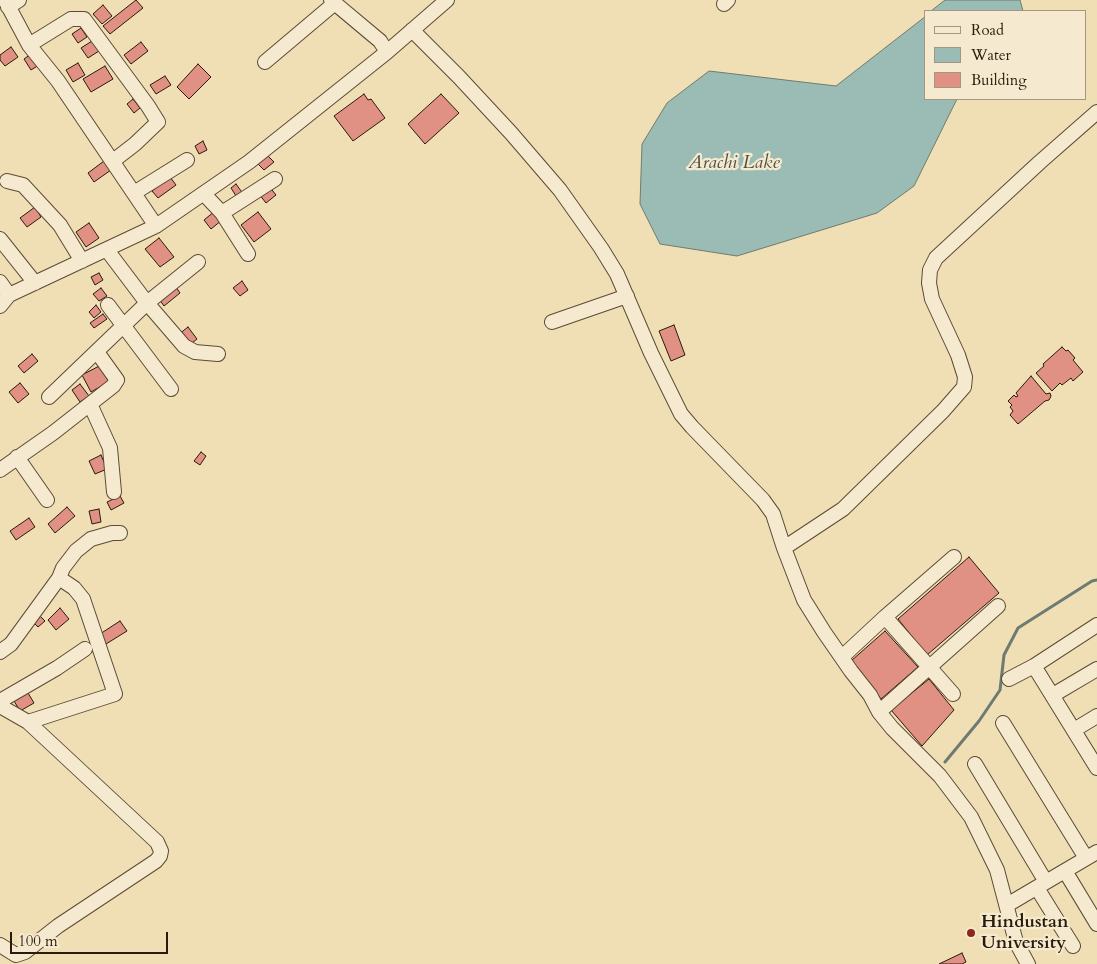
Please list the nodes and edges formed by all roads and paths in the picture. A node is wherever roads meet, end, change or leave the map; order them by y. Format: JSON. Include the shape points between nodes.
{"nodes":[{"id":1,"x":448,"y":0,"type":"edge"},
{"id":2,"x":11,"y":2,"type":"edge"},
{"id":3,"x":333,"y":2,"type":"edge"},
{"id":4,"x":412,"y":30,"type":"junction"},
{"id":5,"x":29,"y":45,"type":"junction"},
{"id":6,"x":387,"y":52,"type":"junction"},
{"id":7,"x":265,"y":62,"type":"dead end"},
{"id":8,"x":1097,"y":112,"type":"edge"},
{"id":9,"x":113,"y":160,"type":"junction"},
{"id":10,"x":187,"y":160,"type":"dead end"},
{"id":11,"x":275,"y":179,"type":"dead end"},
{"id":12,"x":7,"y":182,"type":"dead end"},
{"id":13,"x":134,"y":192,"type":"junction"},
{"id":14,"x":204,"y":194,"type":"junction"},
{"id":15,"x":222,"y":213,"type":"junction"},
{"id":16,"x":156,"y":226,"type":"junction"},
{"id":17,"x":0,"y":239,"type":"edge"},
{"id":18,"x":107,"y":250,"type":"junction"},
{"id":19,"x":248,"y":254,"type":"dead end"},
{"id":20,"x":82,"y":261,"type":"junction"},
{"id":21,"x":198,"y":262,"type":"dead end"},
{"id":22,"x":0,"y":282,"type":"edge"},
{"id":23,"x":35,"y":283,"type":"junction"},
{"id":24,"x":627,"y":296,"type":"junction"},
{"id":25,"x":4,"y":301,"type":"edge"},
{"id":26,"x":147,"y":303,"type":"junction"},
{"id":27,"x":108,"y":306,"type":"dead end"},
{"id":28,"x":552,"y":322,"type":"dead end"},
{"id":29,"x":124,"y":326,"type":"junction"},
{"id":30,"x":97,"y":352,"type":"junction"},
{"id":31,"x":218,"y":354,"type":"dead end"},
{"id":32,"x":171,"y":389,"type":"dead end"},
{"id":33,"x":49,"y":396,"type":"dead end"},
{"id":34,"x":90,"y":404,"type":"junction"},
{"id":35,"x":17,"y":458,"type":"junction"},
{"id":36,"x":0,"y":470,"type":"edge"},
{"id":37,"x":114,"y":492,"type":"dead end"},
{"id":38,"x":47,"y":500,"type":"dead end"},
{"id":39,"x":120,"y":533,"type":"dead end"},
{"id":40,"x":784,"y":548,"type":"junction"},
{"id":41,"x":954,"y":557,"type":"dead end"},
{"id":42,"x":59,"y":578,"type":"junction"},
{"id":43,"x":998,"y":606,"type":"dead end"},
{"id":44,"x":885,"y":617,"type":"junction"},
{"id":45,"x":1097,"y":625,"type":"edge"},
{"id":46,"x":84,"y":649,"type":"dead end"},
{"id":47,"x":0,"y":652,"type":"edge"},
{"id":48,"x":842,"y":657,"type":"junction"},
{"id":49,"x":1034,"y":666,"type":"junction"},
{"id":50,"x":929,"y":667,"type":"junction"},
{"id":51,"x":1097,"y":669,"type":"edge"},
{"id":52,"x":1009,"y":679,"type":"dead end"},
{"id":53,"x":953,"y":694,"type":"dead end"},
{"id":54,"x":1053,"y":695,"type":"junction"},
{"id":55,"x":0,"y":701,"type":"edge"},
{"id":56,"x":0,"y":706,"type":"edge"},
{"id":57,"x":879,"y":712,"type":"junction"},
{"id":58,"x":1097,"y":716,"type":"edge"},
{"id":59,"x":28,"y":722,"type":"junction"},
{"id":60,"x":1003,"y":723,"type":"dead end"},
{"id":61,"x":1074,"y":730,"type":"junction"},
{"id":62,"x":975,"y":764,"type":"dead end"},
{"id":63,"x":1097,"y":768,"type":"edge"},
{"id":64,"x":1092,"y":855,"type":"edge"},
{"id":65,"x":1065,"y":871,"type":"junction"},
{"id":66,"x":1041,"y":885,"type":"junction"},
{"id":67,"x":1007,"y":905,"type":"junction"},
{"id":68,"x":1097,"y":924,"type":"edge"},
{"id":69,"x":0,"y":945,"type":"edge"},
{"id":70,"x":1073,"y":946,"type":"dead end"},
{"id":71,"x":25,"y":952,"type":"junction"},
{"id":72,"x":13,"y":964,"type":"edge"},
{"id":73,"x":1028,"y":964,"type":"edge"}],
"edges":[{"from":1,"to":4,"type":"street"},
{"from":2,"to":5,"type":"street"},
{"from":3,"to":6,"type":"street","via":[[380,41]]},
{"from":3,"to":7,"type":"street"},
{"from":4,"to":6,"type":"street"},
{"from":4,"to":24,"type":"street","via":[[459,76],[560,190],[601,248]]},
{"from":5,"to":9,"type":"street"},
{"from":5,"to":9,"type":"street","via":[[71,19],[84,19],[148,106],[158,122]]},
{"from":6,"to":14,"type":"street"},
{"from":8,"to":40,"type":"street","via":[[936,258],[930,270],[928,283],[932,299],[958,355],[965,377],[964,387],[842,510]]},
{"from":9,"to":13,"type":"street"},
{"from":10,"to":13,"type":"street"},
{"from":11,"to":15,"type":"street"},
{"from":12,"to":20,"type":"street","via":[[23,185],[60,225]]},
{"from":13,"to":16,"type":"street"},
{"from":14,"to":15,"type":"street"},
{"from":14,"to":16,"type":"street"},
{"from":15,"to":19,"type":"street"},
{"from":16,"to":18,"type":"street"},
{"from":17,"to":23,"type":"street"},
{"from":18,"to":20,"type":"street"},
{"from":18,"to":26,"type":"street"},
{"from":20,"to":23,"type":"street"},
{"from":21,"to":26,"type":"street"},
{"from":22,"to":25,"type":"street"},
{"from":23,"to":25,"type":"street"},
{"from":24,"to":28,"type":"street"},
{"from":24,"to":40,"type":"street","via":[[681,414],[763,500],[773,514]]},
{"from":26,"to":29,"type":"street"},
{"from":26,"to":31,"type":"street","via":[[189,350]]},
{"from":27,"to":29,"type":"street"},
{"from":29,"to":30,"type":"street"},
{"from":29,"to":32,"type":"street"},
{"from":30,"to":33,"type":"street"},
{"from":30,"to":34,"type":"street","via":[[117,380]]},
{"from":34,"to":35,"type":"street"},
{"from":34,"to":37,"type":"street","via":[[110,448]]},
{"from":35,"to":36,"type":"street"},
{"from":35,"to":38,"type":"street"},
{"from":39,"to":42,"type":"street","via":[[91,539],[76,552]]},
{"from":40,"to":48,"type":"street","via":[[804,600]]},
{"from":41,"to":44,"type":"street"},
{"from":42,"to":47,"type":"street","via":[[11,644]]},
{"from":42,"to":59,"type":"street","via":[[83,599],[115,694]]},
{"from":43,"to":50,"type":"street"},
{"from":44,"to":48,"type":"street"},
{"from":44,"to":50,"type":"street"},
{"from":45,"to":49,"type":"street"},
{"from":46,"to":55,"type":"street"},
{"from":48,"to":57,"type":"street"},
{"from":49,"to":52,"type":"street"},
{"from":49,"to":54,"type":"street"},
{"from":50,"to":53,"type":"street"},
{"from":50,"to":57,"type":"street"},
{"from":51,"to":54,"type":"street"},
{"from":54,"to":61,"type":"street"},
{"from":56,"to":59,"type":"street"},
{"from":57,"to":67,"type":"street","via":[[940,776],[971,817],[998,870]]},
{"from":58,"to":61,"type":"street"},
{"from":59,"to":71,"type":"street","via":[[157,842],[161,851],[156,861],[58,926]]},
{"from":60,"to":64,"type":"street"},
{"from":61,"to":63,"type":"street"},
{"from":62,"to":66,"type":"street"},
{"from":64,"to":65,"type":"street"},
{"from":65,"to":66,"type":"street"},
{"from":65,"to":68,"type":"street"},
{"from":66,"to":67,"type":"street"},
{"from":66,"to":70,"type":"street"},
{"from":67,"to":73,"type":"street","via":[[1016,942]]},
{"from":69,"to":71,"type":"street","via":[[16,954]]},
{"from":71,"to":72,"type":"street"}]}
